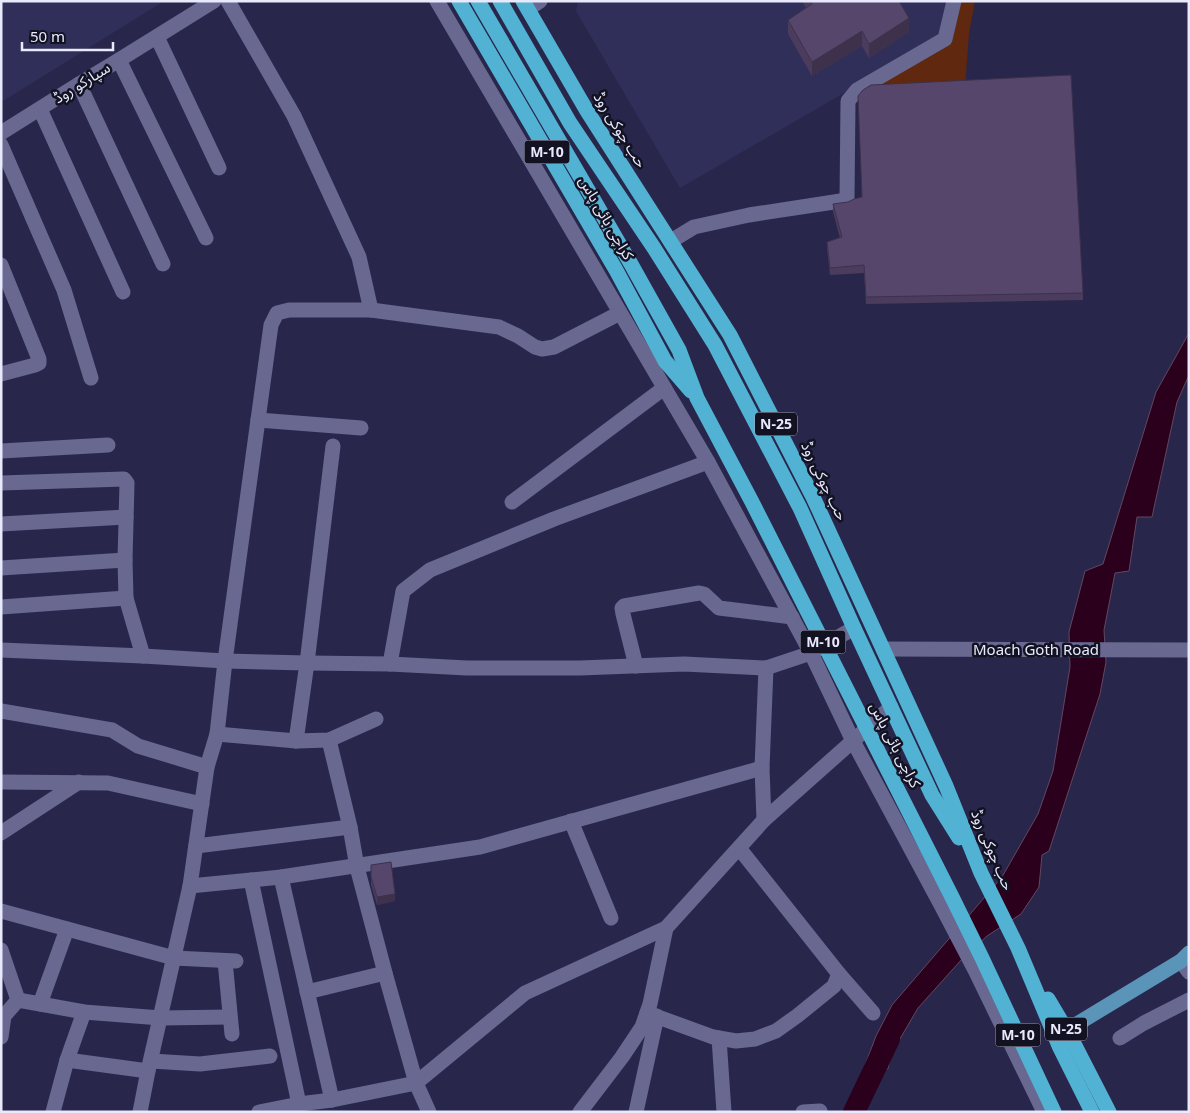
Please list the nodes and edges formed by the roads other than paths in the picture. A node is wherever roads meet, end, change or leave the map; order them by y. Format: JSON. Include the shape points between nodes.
{"nodes":[{"id":1,"x":214,"y":1,"type":"edge"},
{"id":2,"x":228,"y":1,"type":"edge"},
{"id":3,"x":437,"y":1,"type":"edge"},
{"id":4,"x":459,"y":1,"type":"edge"},
{"id":5,"x":478,"y":1,"type":"edge"},
{"id":6,"x":500,"y":1,"type":"edge"},
{"id":7,"x":954,"y":1,"type":"edge"},
{"id":8,"x":530,"y":4,"type":"edge"},
{"id":9,"x":157,"y":37,"type":"junction"},
{"id":10,"x":120,"y":60,"type":"junction"},
{"id":11,"x":79,"y":84,"type":"junction"},
{"id":12,"x":40,"y":109,"type":"junction"},
{"id":13,"x":1,"y":134,"type":"edge"},
{"id":14,"x":1,"y":145,"type":"edge"},
{"id":15,"x":219,"y":168,"type":"dead end"},
{"id":16,"x":206,"y":238,"type":"dead end"},
{"id":17,"x":670,"y":241,"type":"junction"},
{"id":18,"x":163,"y":264,"type":"dead end"},
{"id":19,"x":1,"y":265,"type":"edge"},
{"id":20,"x":123,"y":292,"type":"dead end"},
{"id":21,"x":371,"y":310,"type":"junction"},
{"id":22,"x":620,"y":313,"type":"junction"},
{"id":23,"x":1,"y":374,"type":"edge"},
{"id":24,"x":91,"y":378,"type":"dead end"},
{"id":25,"x":664,"y":388,"type":"junction"},
{"id":26,"x":697,"y":398,"type":"junction"},
{"id":27,"x":258,"y":420,"type":"junction"},
{"id":28,"x":361,"y":428,"type":"dead end"},
{"id":29,"x":108,"y":445,"type":"dead end"},
{"id":30,"x":333,"y":446,"type":"dead end"},
{"id":31,"x":1,"y":451,"type":"edge"},
{"id":32,"x":708,"y":462,"type":"junction"},
{"id":33,"x":1,"y":483,"type":"edge"},
{"id":34,"x":512,"y":502,"type":"dead end"},
{"id":35,"x":126,"y":517,"type":"junction"},
{"id":36,"x":1,"y":524,"type":"edge"},
{"id":37,"x":125,"y":560,"type":"junction"},
{"id":38,"x":1,"y":568,"type":"edge"},
{"id":39,"x":126,"y":598,"type":"junction"},
{"id":40,"x":1,"y":608,"type":"edge"},
{"id":41,"x":792,"y":617,"type":"junction"},
{"id":42,"x":854,"y":628,"type":"junction"},
{"id":43,"x":825,"y":645,"type":"junction"},
{"id":44,"x":883,"y":649,"type":"junction"},
{"id":45,"x":1,"y":650,"type":"edge"},
{"id":46,"x":1189,"y":650,"type":"edge"},
{"id":47,"x":811,"y":653,"type":"junction"},
{"id":48,"x":143,"y":656,"type":"junction"},
{"id":49,"x":225,"y":661,"type":"junction"},
{"id":50,"x":307,"y":664,"type":"junction"},
{"id":51,"x":390,"y":664,"type":"junction"},
{"id":52,"x":636,"y":666,"type":"junction"},
{"id":53,"x":766,"y":668,"type":"junction"},
{"id":54,"x":891,"y":707,"type":"junction"},
{"id":55,"x":1,"y":711,"type":"edge"},
{"id":56,"x":376,"y":719,"type":"dead end"},
{"id":57,"x":867,"y":728,"type":"junction"},
{"id":58,"x":217,"y":734,"type":"junction"},
{"id":59,"x":329,"y":740,"type":"junction"},
{"id":60,"x":296,"y":741,"type":"junction"},
{"id":61,"x":853,"y":741,"type":"junction"},
{"id":62,"x":207,"y":767,"type":"junction"},
{"id":63,"x":762,"y":768,"type":"junction"},
{"id":64,"x":1,"y":782,"type":"edge"},
{"id":65,"x":80,"y":782,"type":"junction"},
{"id":66,"x":202,"y":804,"type":"junction"},
{"id":67,"x":764,"y":820,"type":"junction"},
{"id":68,"x":571,"y":821,"type":"junction"},
{"id":69,"x":350,"y":827,"type":"junction"},
{"id":70,"x":1,"y":833,"type":"edge"},
{"id":71,"x":196,"y":846,"type":"junction"},
{"id":72,"x":739,"y":848,"type":"junction"},
{"id":73,"x":357,"y":867,"type":"junction"},
{"id":74,"x":281,"y":877,"type":"junction"},
{"id":75,"x":984,"y":878,"type":"junction"},
{"id":76,"x":251,"y":880,"type":"junction"},
{"id":77,"x":190,"y":886,"type":"junction"},
{"id":78,"x":947,"y":901,"type":"junction"},
{"id":79,"x":1,"y":911,"type":"edge"},
{"id":80,"x":611,"y":918,"type":"dead end"},
{"id":81,"x":666,"y":928,"type":"junction"},
{"id":82,"x":68,"y":929,"type":"junction"},
{"id":83,"x":1015,"y":943,"type":"junction"},
{"id":84,"x":1,"y":950,"type":"edge"},
{"id":85,"x":174,"y":958,"type":"junction"},
{"id":86,"x":1186,"y":962,"type":"edge"},
{"id":87,"x":979,"y":964,"type":"junction"},
{"id":88,"x":385,"y":973,"type":"junction"},
{"id":89,"x":839,"y":974,"type":"junction"},
{"id":90,"x":307,"y":992,"type":"junction"},
{"id":91,"x":18,"y":1000,"type":"junction"},
{"id":92,"x":1189,"y":1000,"type":"edge"},
{"id":93,"x":40,"y":1004,"type":"junction"},
{"id":94,"x":84,"y":1012,"type":"junction"},
{"id":95,"x":873,"y":1013,"type":"dead end"},
{"id":96,"x":652,"y":1015,"type":"junction"},
{"id":97,"x":161,"y":1018,"type":"junction"},
{"id":98,"x":230,"y":1018,"type":"junction"},
{"id":99,"x":1067,"y":1030,"type":"junction"},
{"id":100,"x":232,"y":1034,"type":"dead end"},
{"id":101,"x":1,"y":1037,"type":"edge"},
{"id":102,"x":719,"y":1038,"type":"junction"},
{"id":103,"x":1120,"y":1038,"type":"dead end"},
{"id":104,"x":270,"y":1056,"type":"dead end"},
{"id":105,"x":67,"y":1060,"type":"junction"},
{"id":106,"x":149,"y":1066,"type":"junction"},
{"id":107,"x":416,"y":1083,"type":"junction"},
{"id":108,"x":332,"y":1100,"type":"junction"},
{"id":109,"x":299,"y":1104,"type":"junction"},
{"id":110,"x":820,"y":1111,"type":"edge"},
{"id":111,"x":52,"y":1112,"type":"edge"},
{"id":112,"x":140,"y":1112,"type":"edge"},
{"id":113,"x":259,"y":1112,"type":"edge"},
{"id":114,"x":429,"y":1112,"type":"edge"},
{"id":115,"x":580,"y":1112,"type":"edge"},
{"id":116,"x":636,"y":1112,"type":"edge"},
{"id":117,"x":724,"y":1112,"type":"edge"},
{"id":118,"x":802,"y":1112,"type":"edge"},
{"id":119,"x":1044,"y":1112,"type":"edge"},
{"id":120,"x":1054,"y":1112,"type":"edge"},
{"id":121,"x":1092,"y":1112,"type":"edge"},
{"id":122,"x":1109,"y":1112,"type":"edge"}],
"edges":[{"from":1,"to":9,"type":"street","name":"سپارکو روڈ"},
{"from":2,"to":21,"type":"street","via":[[294,116],[359,257]]},
{"from":3,"to":22,"type":"street"},
{"from":4,"to":26,"type":"highway","name":"کراچی بائی پاس","number":"M-10","via":[[635,303],[665,361]]},
{"from":5,"to":26,"type":"highway","name":"کراچی بائی پاس","number":"M-10","via":[[652,300],[679,350]]},
{"from":6,"to":42,"type":"highway","via":[[570,123],[715,344],[800,508]]},
{"from":7,"to":17,"type":"street","via":[[945,39],[857,90],[848,101],[847,200],[694,227]]},
{"from":8,"to":17,"type":"highway","name":"حب چوکی روڈ","number":"N-25","via":[[587,112]]},
{"from":9,"to":10,"type":"street","name":"سپارکو روڈ"},
{"from":9,"to":15,"type":"street"},
{"from":10,"to":11,"type":"street","name":"سپارکو روڈ"},
{"from":10,"to":16,"type":"street"},
{"from":11,"to":12,"type":"street","name":"سپارکو روڈ"},
{"from":11,"to":18,"type":"street"},
{"from":12,"to":13,"type":"street","name":"سپارکو روڈ"},
{"from":12,"to":20,"type":"street"},
{"from":14,"to":24,"type":"street","via":[[64,290]]},
{"from":17,"to":44,"type":"highway","name":"حب چوکی روڈ","number":"N-25","via":[[730,335],[814,497]]},
{"from":19,"to":23,"type":"street","via":[[39,358],[35,365]]},
{"from":21,"to":22,"type":"street","via":[[499,328],[542,349],[554,347]]},
{"from":21,"to":27,"type":"street","via":[[289,310],[277,313],[271,325]]},
{"from":22,"to":25,"type":"street"},
{"from":25,"to":32,"type":"street"},
{"from":25,"to":34,"type":"street"},
{"from":26,"to":43,"type":"highway","name":"کراچی بائی پاس","number":"M-10"},
{"from":27,"to":28,"type":"street"},
{"from":27,"to":49,"type":"street"},
{"from":29,"to":31,"type":"street"},
{"from":30,"to":50,"type":"street"},
{"from":32,"to":41,"type":"street"},
{"from":32,"to":51,"type":"street","via":[[554,519],[430,570],[403,591]]},
{"from":33,"to":35,"type":"street","via":[[124,479],[127,483]]},
{"from":35,"to":36,"type":"street"},
{"from":35,"to":37,"type":"street"},
{"from":37,"to":38,"type":"street"},
{"from":37,"to":39,"type":"street"},
{"from":39,"to":40,"type":"street"},
{"from":39,"to":48,"type":"street"},
{"from":41,"to":47,"type":"street"},
{"from":41,"to":52,"type":"street","via":[[719,608],[699,593],[624,606],[623,614]]},
{"from":42,"to":43,"type":"street"},
{"from":42,"to":54,"type":"highway"},
{"from":43,"to":47,"type":"street"},
{"from":43,"to":57,"type":"highway","name":"کراچی بائی پاس","number":"M-10"},
{"from":44,"to":46,"type":"street","name":"Moach Goth Road"},
{"from":44,"to":75,"type":"highway","name":"حب چوکی روڈ","number":"N-25"},
{"from":45,"to":48,"type":"street"},
{"from":47,"to":53,"type":"street"},
{"from":47,"to":61,"type":"street"},
{"from":48,"to":49,"type":"street"},
{"from":49,"to":50,"type":"street"},
{"from":49,"to":58,"type":"street"},
{"from":50,"to":51,"type":"street"},
{"from":50,"to":60,"type":"street"},
{"from":51,"to":52,"type":"street","via":[[466,668]]},
{"from":52,"to":53,"type":"street","via":[[684,664]]},
{"from":53,"to":63,"type":"street"},
{"from":54,"to":57,"type":"street"},
{"from":54,"to":75,"type":"highway","via":[[932,795]]},
{"from":55,"to":62,"type":"street","via":[[112,730],[138,746]]},
{"from":56,"to":59,"type":"street"},
{"from":57,"to":61,"type":"street"},
{"from":57,"to":78,"type":"highway","name":"کراچی بائی پاس","number":"M-10"},
{"from":58,"to":60,"type":"street"},
{"from":58,"to":62,"type":"street"},
{"from":59,"to":60,"type":"street"},
{"from":59,"to":69,"type":"street"},
{"from":61,"to":67,"type":"street"},
{"from":61,"to":78,"type":"street"},
{"from":62,"to":66,"type":"street"},
{"from":63,"to":67,"type":"street"},
{"from":63,"to":68,"type":"street"},
{"from":64,"to":65,"type":"street"},
{"from":65,"to":66,"type":"street","via":[[108,783]]},
{"from":65,"to":70,"type":"street"},
{"from":66,"to":71,"type":"street"},
{"from":67,"to":72,"type":"street"},
{"from":68,"to":73,"type":"street","via":[[480,847]]},
{"from":68,"to":80,"type":"street"},
{"from":69,"to":71,"type":"street"},
{"from":69,"to":73,"type":"street"},
{"from":71,"to":77,"type":"street"},
{"from":72,"to":81,"type":"street"},
{"from":72,"to":89,"type":"street"},
{"from":73,"to":74,"type":"street"},
{"from":73,"to":88,"type":"street"},
{"from":74,"to":76,"type":"street"},
{"from":74,"to":90,"type":"street"},
{"from":75,"to":83,"type":"highway","name":"حب چوکی روڈ","number":"N-25"},
{"from":76,"to":77,"type":"street"},
{"from":76,"to":109,"type":"street"},
{"from":77,"to":85,"type":"street"},
{"from":78,"to":87,"type":"highway","name":"کراچی بائی پاس","number":"M-10"},
{"from":79,"to":82,"type":"street"},
{"from":81,"to":96,"type":"street","via":[[650,1004]]},
{"from":81,"to":107,"type":"street","via":[[525,992]]},
{"from":82,"to":85,"type":"street"},
{"from":82,"to":93,"type":"street"},
{"from":83,"to":99,"type":"highway","name":"حب چوکی روڈ","number":"N-25"},
{"from":83,"to":121,"type":"highway","name":"حب چوکی روڈ","number":"N-25","via":[[1060,1048]]},
{"from":84,"to":91,"type":"street"},
{"from":85,"to":97,"type":"street"},
{"from":85,"to":98,"type":"street","via":[[230,961]]},
{"from":86,"to":99,"type":"main road"},
{"from":87,"to":119,"type":"street"},
{"from":87,"to":120,"type":"highway","name":"کراچی بائی پاس","number":"M-10"},
{"from":88,"to":90,"type":"street"},
{"from":88,"to":107,"type":"street"},
{"from":89,"to":95,"type":"street"},
{"from":89,"to":102,"type":"street","via":[[834,986],[776,1031],[755,1039],[736,1041]]},
{"from":90,"to":108,"type":"street"},
{"from":91,"to":93,"type":"street"},
{"from":91,"to":101,"type":"street","via":[[4,1016]]},
{"from":92,"to":103,"type":"street"},
{"from":93,"to":94,"type":"street"},
{"from":94,"to":97,"type":"street"},
{"from":94,"to":105,"type":"street"},
{"from":96,"to":102,"type":"street"},
{"from":96,"to":115,"type":"street"},
{"from":96,"to":116,"type":"street"},
{"from":97,"to":98,"type":"street"},
{"from":97,"to":106,"type":"street"},
{"from":98,"to":100,"type":"street"},
{"from":99,"to":122,"type":"highway","name":"حب چوکی روڈ","number":"N-25"},
{"from":102,"to":117,"type":"street"},
{"from":104,"to":106,"type":"street"},
{"from":105,"to":106,"type":"street"},
{"from":105,"to":111,"type":"street"},
{"from":106,"to":112,"type":"street"},
{"from":107,"to":108,"type":"street"},
{"from":107,"to":114,"type":"street"},
{"from":108,"to":109,"type":"street"},
{"from":109,"to":113,"type":"street"},
{"from":110,"to":118,"type":"street"}]}
